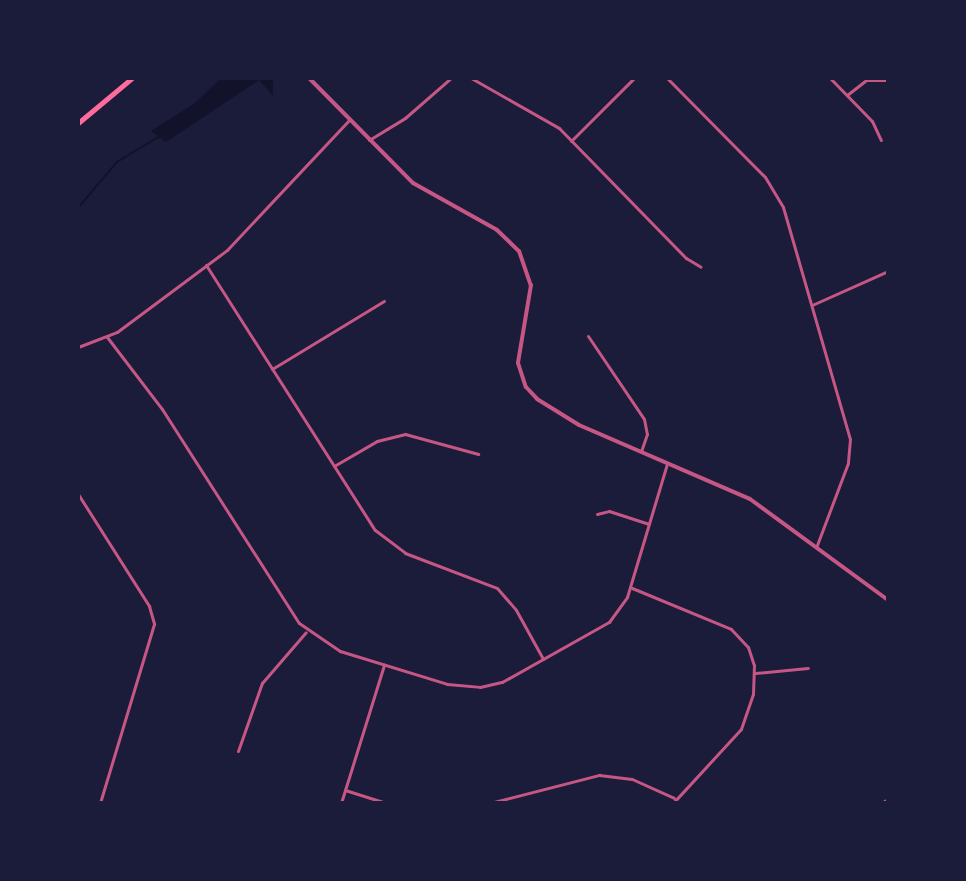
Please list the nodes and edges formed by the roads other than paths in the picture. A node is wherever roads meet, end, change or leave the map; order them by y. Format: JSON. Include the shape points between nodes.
{"nodes":[{"id":1,"x":132,"y":78,"type":"edge"},
{"id":2,"x":309,"y":78,"type":"edge"},
{"id":3,"x":451,"y":78,"type":"edge"},
{"id":4,"x":471,"y":78,"type":"edge"},
{"id":5,"x":634,"y":78,"type":"edge"},
{"id":6,"x":667,"y":78,"type":"edge"},
{"id":7,"x":830,"y":78,"type":"edge"},
{"id":8,"x":888,"y":80,"type":"edge"},
{"id":9,"x":847,"y":95,"type":"junction"},
{"id":10,"x":349,"y":120,"type":"junction"},
{"id":11,"x":78,"y":123,"type":"edge"},
{"id":12,"x":369,"y":140,"type":"junction"},
{"id":13,"x":881,"y":140,"type":"dead end"},
{"id":14,"x":571,"y":141,"type":"junction"},
{"id":15,"x":206,"y":265,"type":"junction"},
{"id":16,"x":701,"y":267,"type":"dead end"},
{"id":17,"x":888,"y":271,"type":"edge"},
{"id":18,"x":384,"y":301,"type":"dead end"},
{"id":19,"x":812,"y":305,"type":"junction"},
{"id":20,"x":588,"y":336,"type":"dead end"},
{"id":21,"x":107,"y":337,"type":"junction"},
{"id":22,"x":78,"y":347,"type":"edge"},
{"id":23,"x":272,"y":369,"type":"junction"},
{"id":24,"x":641,"y":451,"type":"junction"},
{"id":25,"x":478,"y":454,"type":"dead end"},
{"id":26,"x":668,"y":463,"type":"junction"},
{"id":27,"x":334,"y":466,"type":"junction"},
{"id":28,"x":78,"y":494,"type":"edge"},
{"id":29,"x":597,"y":514,"type":"dead end"},
{"id":30,"x":649,"y":524,"type":"junction"},
{"id":31,"x":817,"y":545,"type":"junction"},
{"id":32,"x":631,"y":587,"type":"junction"},
{"id":33,"x":888,"y":600,"type":"edge"},
{"id":34,"x":307,"y":631,"type":"junction"},
{"id":35,"x":544,"y":661,"type":"junction"},
{"id":36,"x":384,"y":665,"type":"junction"},
{"id":37,"x":808,"y":668,"type":"dead end"},
{"id":38,"x":755,"y":673,"type":"junction"},
{"id":39,"x":238,"y":751,"type":"dead end"},
{"id":40,"x":345,"y":790,"type":"junction"},
{"id":41,"x":888,"y":799,"type":"edge"},
{"id":42,"x":674,"y":801,"type":"edge"},
{"id":43,"x":100,"y":803,"type":"edge"},
{"id":44,"x":341,"y":803,"type":"edge"},
{"id":45,"x":386,"y":803,"type":"edge"},
{"id":46,"x":490,"y":803,"type":"edge"},
{"id":47,"x":881,"y":803,"type":"edge"}],
"edges":[{"from":1,"to":11,"type":"main road"},
{"from":2,"to":10,"type":"street"},
{"from":3,"to":12,"type":"street","via":[[405,118]]},
{"from":4,"to":14,"type":"street","via":[[540,115]]},
{"from":5,"to":14,"type":"street"},
{"from":6,"to":19,"type":"street","via":[[772,187]]},
{"from":7,"to":9,"type":"street"},
{"from":8,"to":9,"type":"street","via":[[866,80]]},
{"from":9,"to":13,"type":"street","via":[[872,121]]},
{"from":10,"to":12,"type":"street"},
{"from":10,"to":15,"type":"street","via":[[290,188]]},
{"from":12,"to":24,"type":"street","via":[[424,192],[497,230],[519,251],[531,285],[518,363],[531,394],[573,422]]},
{"from":14,"to":16,"type":"street"},
{"from":15,"to":21,"type":"street"},
{"from":15,"to":23,"type":"street"},
{"from":17,"to":19,"type":"street"},
{"from":18,"to":23,"type":"street"},
{"from":19,"to":31,"type":"street","via":[[850,439],[848,463]]},
{"from":20,"to":24,"type":"street","via":[[644,419],[647,434]]},
{"from":21,"to":22,"type":"street"},
{"from":21,"to":34,"type":"street","via":[[162,409]]},
{"from":23,"to":27,"type":"street"},
{"from":24,"to":26,"type":"street"},
{"from":25,"to":27,"type":"street","via":[[405,434],[377,441]]},
{"from":26,"to":30,"type":"street"},
{"from":26,"to":31,"type":"street","via":[[750,499]]},
{"from":27,"to":35,"type":"street","via":[[367,521],[393,547],[480,578],[504,594]]},
{"from":28,"to":43,"type":"street","via":[[149,606],[154,624]]},
{"from":29,"to":30,"type":"street","via":[[609,511]]},
{"from":30,"to":32,"type":"street"},
{"from":31,"to":33,"type":"street"},
{"from":32,"to":35,"type":"street","via":[[609,622]]},
{"from":32,"to":38,"type":"street","via":[[731,629],[748,647]]},
{"from":34,"to":36,"type":"street","via":[[340,651]]},
{"from":34,"to":39,"type":"street","via":[[262,683]]},
{"from":35,"to":36,"type":"street","via":[[502,682],[469,687]]},
{"from":36,"to":40,"type":"street"},
{"from":37,"to":38,"type":"street"},
{"from":38,"to":42,"type":"street","via":[[750,707],[735,740]]},
{"from":40,"to":44,"type":"street"},
{"from":40,"to":45,"type":"street"},
{"from":41,"to":47,"type":"street"},
{"from":42,"to":46,"type":"street","via":[[632,779],[599,775]]}]}
